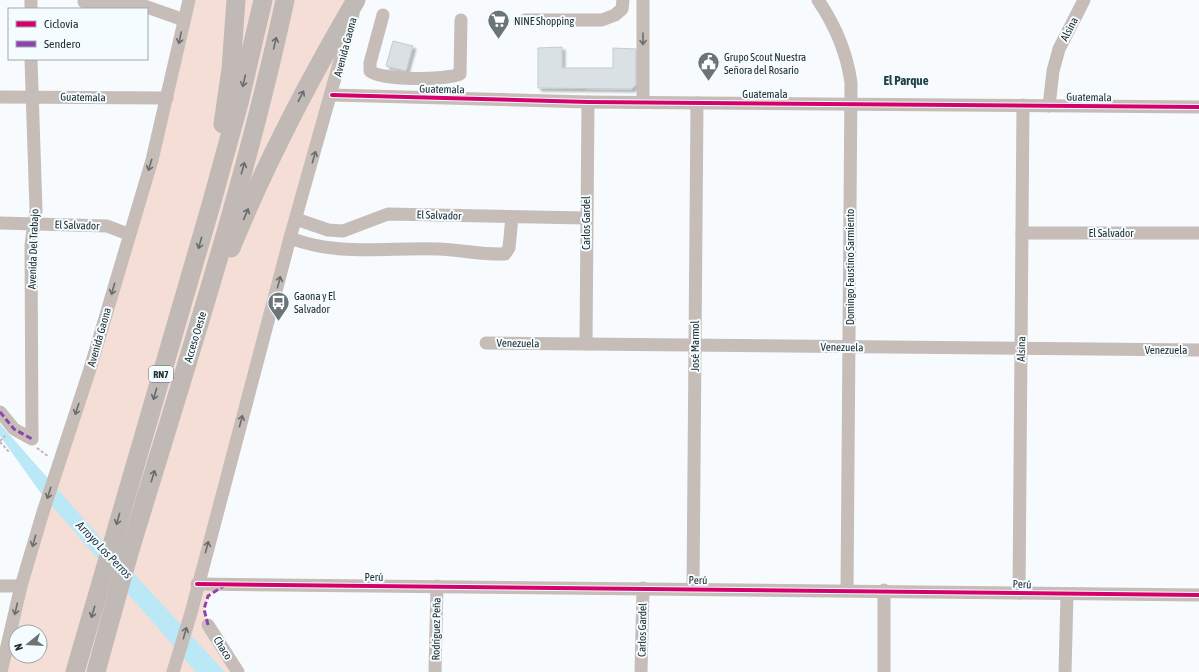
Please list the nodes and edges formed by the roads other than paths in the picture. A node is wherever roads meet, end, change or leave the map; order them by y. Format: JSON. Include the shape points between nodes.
{"nodes":[{"id":1,"x":189,"y":0,"type":"edge"},
{"id":2,"x":236,"y":0,"type":"edge"},
{"id":3,"x":263,"y":0,"type":"edge"},
{"id":4,"x":285,"y":0,"type":"edge"},
{"id":5,"x":357,"y":0,"type":"edge"},
{"id":6,"x":623,"y":0,"type":"edge"},
{"id":7,"x":643,"y":0,"type":"edge"},
{"id":8,"x":818,"y":0,"type":"edge"},
{"id":9,"x":1084,"y":0,"type":"edge"},
{"id":10,"x":84,"y":2,"type":"dead end"},
{"id":11,"x":383,"y":15,"type":"dead end"},
{"id":12,"x":184,"y":20,"type":"junction"},
{"id":13,"x":461,"y":20,"type":"dead end"},
{"id":14,"x":525,"y":20,"type":"dead end"},
{"id":15,"x":31,"y":60,"type":"edge"},
{"id":16,"x":332,"y":95,"type":"junction"},
{"id":17,"x":0,"y":97,"type":"edge"},
{"id":18,"x":32,"y":97,"type":"junction"},
{"id":19,"x":167,"y":98,"type":"junction"},
{"id":20,"x":588,"y":102,"type":"junction"},
{"id":21,"x":643,"y":102,"type":"junction"},
{"id":22,"x":697,"y":103,"type":"junction"},
{"id":23,"x":851,"y":104,"type":"junction"},
{"id":24,"x":1023,"y":105,"type":"junction"},
{"id":25,"x":1049,"y":106,"type":"junction"},
{"id":26,"x":1199,"y":107,"type":"edge"},
{"id":27,"x":210,"y":205,"type":"junction"},
{"id":28,"x":512,"y":217,"type":"junction"},
{"id":29,"x":586,"y":218,"type":"junction"},
{"id":30,"x":296,"y":219,"type":"junction"},
{"id":31,"x":0,"y":223,"type":"edge"},
{"id":32,"x":34,"y":223,"type":"junction"},
{"id":33,"x":1022,"y":233,"type":"junction"},
{"id":34,"x":128,"y":234,"type":"junction"},
{"id":35,"x":1199,"y":234,"type":"edge"},
{"id":36,"x":290,"y":238,"type":"junction"},
{"id":37,"x":198,"y":328,"type":"junction"},
{"id":38,"x":486,"y":343,"type":"dead end"},
{"id":39,"x":586,"y":344,"type":"junction"},
{"id":40,"x":695,"y":345,"type":"junction"},
{"id":41,"x":849,"y":347,"type":"junction"},
{"id":42,"x":1021,"y":349,"type":"junction"},
{"id":43,"x":1199,"y":350,"type":"edge"},
{"id":44,"x":0,"y":412,"type":"edge"},
{"id":45,"x":197,"y":584,"type":"junction"},
{"id":46,"x":0,"y":586,"type":"edge"},
{"id":47,"x":21,"y":586,"type":"junction"},
{"id":48,"x":436,"y":586,"type":"junction"},
{"id":49,"x":643,"y":588,"type":"junction"},
{"id":50,"x":693,"y":589,"type":"junction"},
{"id":51,"x":847,"y":590,"type":"junction"},
{"id":52,"x":884,"y":590,"type":"junction"},
{"id":53,"x":1018,"y":593,"type":"junction"},
{"id":54,"x":1067,"y":595,"type":"junction"},
{"id":55,"x":1199,"y":595,"type":"edge"},
{"id":56,"x":208,"y":625,"type":"dead end"},
{"id":57,"x":1,"y":672,"type":"edge"},
{"id":58,"x":75,"y":672,"type":"edge"},
{"id":59,"x":96,"y":672,"type":"edge"},
{"id":60,"x":173,"y":672,"type":"edge"},
{"id":61,"x":238,"y":672,"type":"edge"},
{"id":62,"x":435,"y":672,"type":"edge"},
{"id":63,"x":641,"y":672,"type":"edge"},
{"id":64,"x":884,"y":672,"type":"edge"},
{"id":65,"x":1065,"y":672,"type":"edge"}],
"edges":[{"from":1,"to":12,"type":"street","name":"Avenida Gaona"},
{"from":2,"to":27,"type":"highway","via":[[231,70]]},
{"from":3,"to":27,"type":"highway","name":"Acceso Oeste","number":"RN7","one_way":true,"via":[[239,103]]},
{"from":37,"to":4,"type":"highway","name":"Acceso Oeste","number":"RN7","one_way":true,"via":[[262,99]]},
{"from":5,"to":16,"type":"street","name":"Avenida Gaona"},
{"from":37,"to":5,"type":"highway","one_way":true,"via":[[262,176],[303,93]]},
{"from":6,"to":14,"type":"street","via":[[622,9],[602,20]]},
{"from":7,"to":21,"type":"street","one_way":true},
{"from":8,"to":23,"type":"street","name":"Domingo Faustino Sarmiento","via":[[830,20],[848,65]]},
{"from":9,"to":25,"type":"street","name":"Alsina","via":[[1059,49],[1053,71]]},
{"from":10,"to":12,"type":"street","via":[[136,3]]},
{"from":11,"to":13,"type":"street","via":[[370,71],[375,76],[399,78],[452,77],[460,74]]},
{"from":12,"to":19,"type":"street","name":"Avenida Gaona","one_way":true},
{"from":15,"to":18,"type":"street","name":"Avenida Del Trabajo"},
{"from":16,"to":20,"type":"street","name":"Guatemala"},
{"from":30,"to":16,"type":"street","name":"Avenida Gaona","one_way":true},
{"from":17,"to":18,"type":"street","name":"Guatemala"},
{"from":18,"to":19,"type":"street","name":"Guatemala"},
{"from":18,"to":32,"type":"street","name":"Avenida Del Trabajo","via":[[36,210]]},
{"from":19,"to":34,"type":"street","name":"Avenida Gaona","one_way":true,"via":[[152,160]]},
{"from":20,"to":21,"type":"street","name":"Guatemala"},
{"from":20,"to":29,"type":"street","name":"Carlos Gardel"},
{"from":21,"to":22,"type":"street","name":"Guatemala"},
{"from":22,"to":23,"type":"street","name":"Guatemala"},
{"from":22,"to":40,"type":"street","name":"José Marmol"},
{"from":23,"to":24,"type":"street","name":"Guatemala"},
{"from":23,"to":41,"type":"street","name":"Domingo Faustino Sarmiento"},
{"from":24,"to":25,"type":"street","name":"Guatemala"},
{"from":24,"to":33,"type":"street","name":"Alsina"},
{"from":25,"to":26,"type":"street","name":"Guatemala"},
{"from":27,"to":58,"type":"highway","name":"Acceso Oeste","number":"RN7","one_way":true},
{"from":28,"to":29,"type":"street","name":"El Salvador"},
{"from":28,"to":30,"type":"street","name":"El Salvador","via":[[388,214],[343,230],[328,230]]},
{"from":28,"to":36,"type":"street","via":[[509,248],[505,254],[438,249],[347,250],[310,246]]},
{"from":29,"to":39,"type":"street","name":"Carlos Gardel"},
{"from":30,"to":36,"type":"street","name":"Avenida Gaona"},
{"from":31,"to":32,"type":"street","name":"El Salvador"},
{"from":32,"to":34,"type":"street","name":"El Salvador","via":[[107,226]]},
{"from":32,"to":44,"type":"street","name":"Avenida Del Trabajo","via":[[31,244],[32,439],[14,429]]},
{"from":33,"to":35,"type":"street","name":"El Salvador"},
{"from":33,"to":42,"type":"street","name":"Alsina"},
{"from":34,"to":47,"type":"street","name":"Avenida Gaona","one_way":true,"via":[[89,372]]},
{"from":45,"to":36,"type":"street","name":"Avenida Gaona","one_way":true},
{"from":59,"to":37,"type":"highway","name":"Acceso Oeste","number":"RN7","one_way":true,"via":[[129,553]]},
{"from":38,"to":39,"type":"street","name":"Venezuela"},
{"from":39,"to":40,"type":"street","name":"Venezuela"},
{"from":40,"to":41,"type":"street","name":"Venezuela"},
{"from":40,"to":50,"type":"street","name":"José Marmol"},
{"from":41,"to":42,"type":"street","name":"Venezuela"},
{"from":41,"to":51,"type":"street","name":"Domingo Faustino Sarmiento"},
{"from":42,"to":43,"type":"street","name":"Venezuela"},
{"from":42,"to":53,"type":"street","name":"Alsina"},
{"from":45,"to":48,"type":"street","name":"Perú"},
{"from":60,"to":45,"type":"street","name":"Avenida Gaona","one_way":true,"via":[[180,654]]},
{"from":46,"to":47,"type":"street"},
{"from":47,"to":57,"type":"street","name":"Avenida Gaona","one_way":true},
{"from":48,"to":49,"type":"street","name":"Perú"},
{"from":48,"to":62,"type":"street","name":"Rodríguez Peña"},
{"from":49,"to":50,"type":"street","name":"Perú"},
{"from":49,"to":63,"type":"street","name":"Carlos Gardel"},
{"from":50,"to":51,"type":"street","name":"Perú"},
{"from":51,"to":52,"type":"street","name":"Perú"},
{"from":52,"to":53,"type":"street","name":"Perú"},
{"from":52,"to":64,"type":"street"},
{"from":53,"to":54,"type":"street","name":"Perú"},
{"from":54,"to":55,"type":"street","name":"Perú"},
{"from":54,"to":65,"type":"street"},
{"from":56,"to":61,"type":"street","name":"Chaco"}]}
